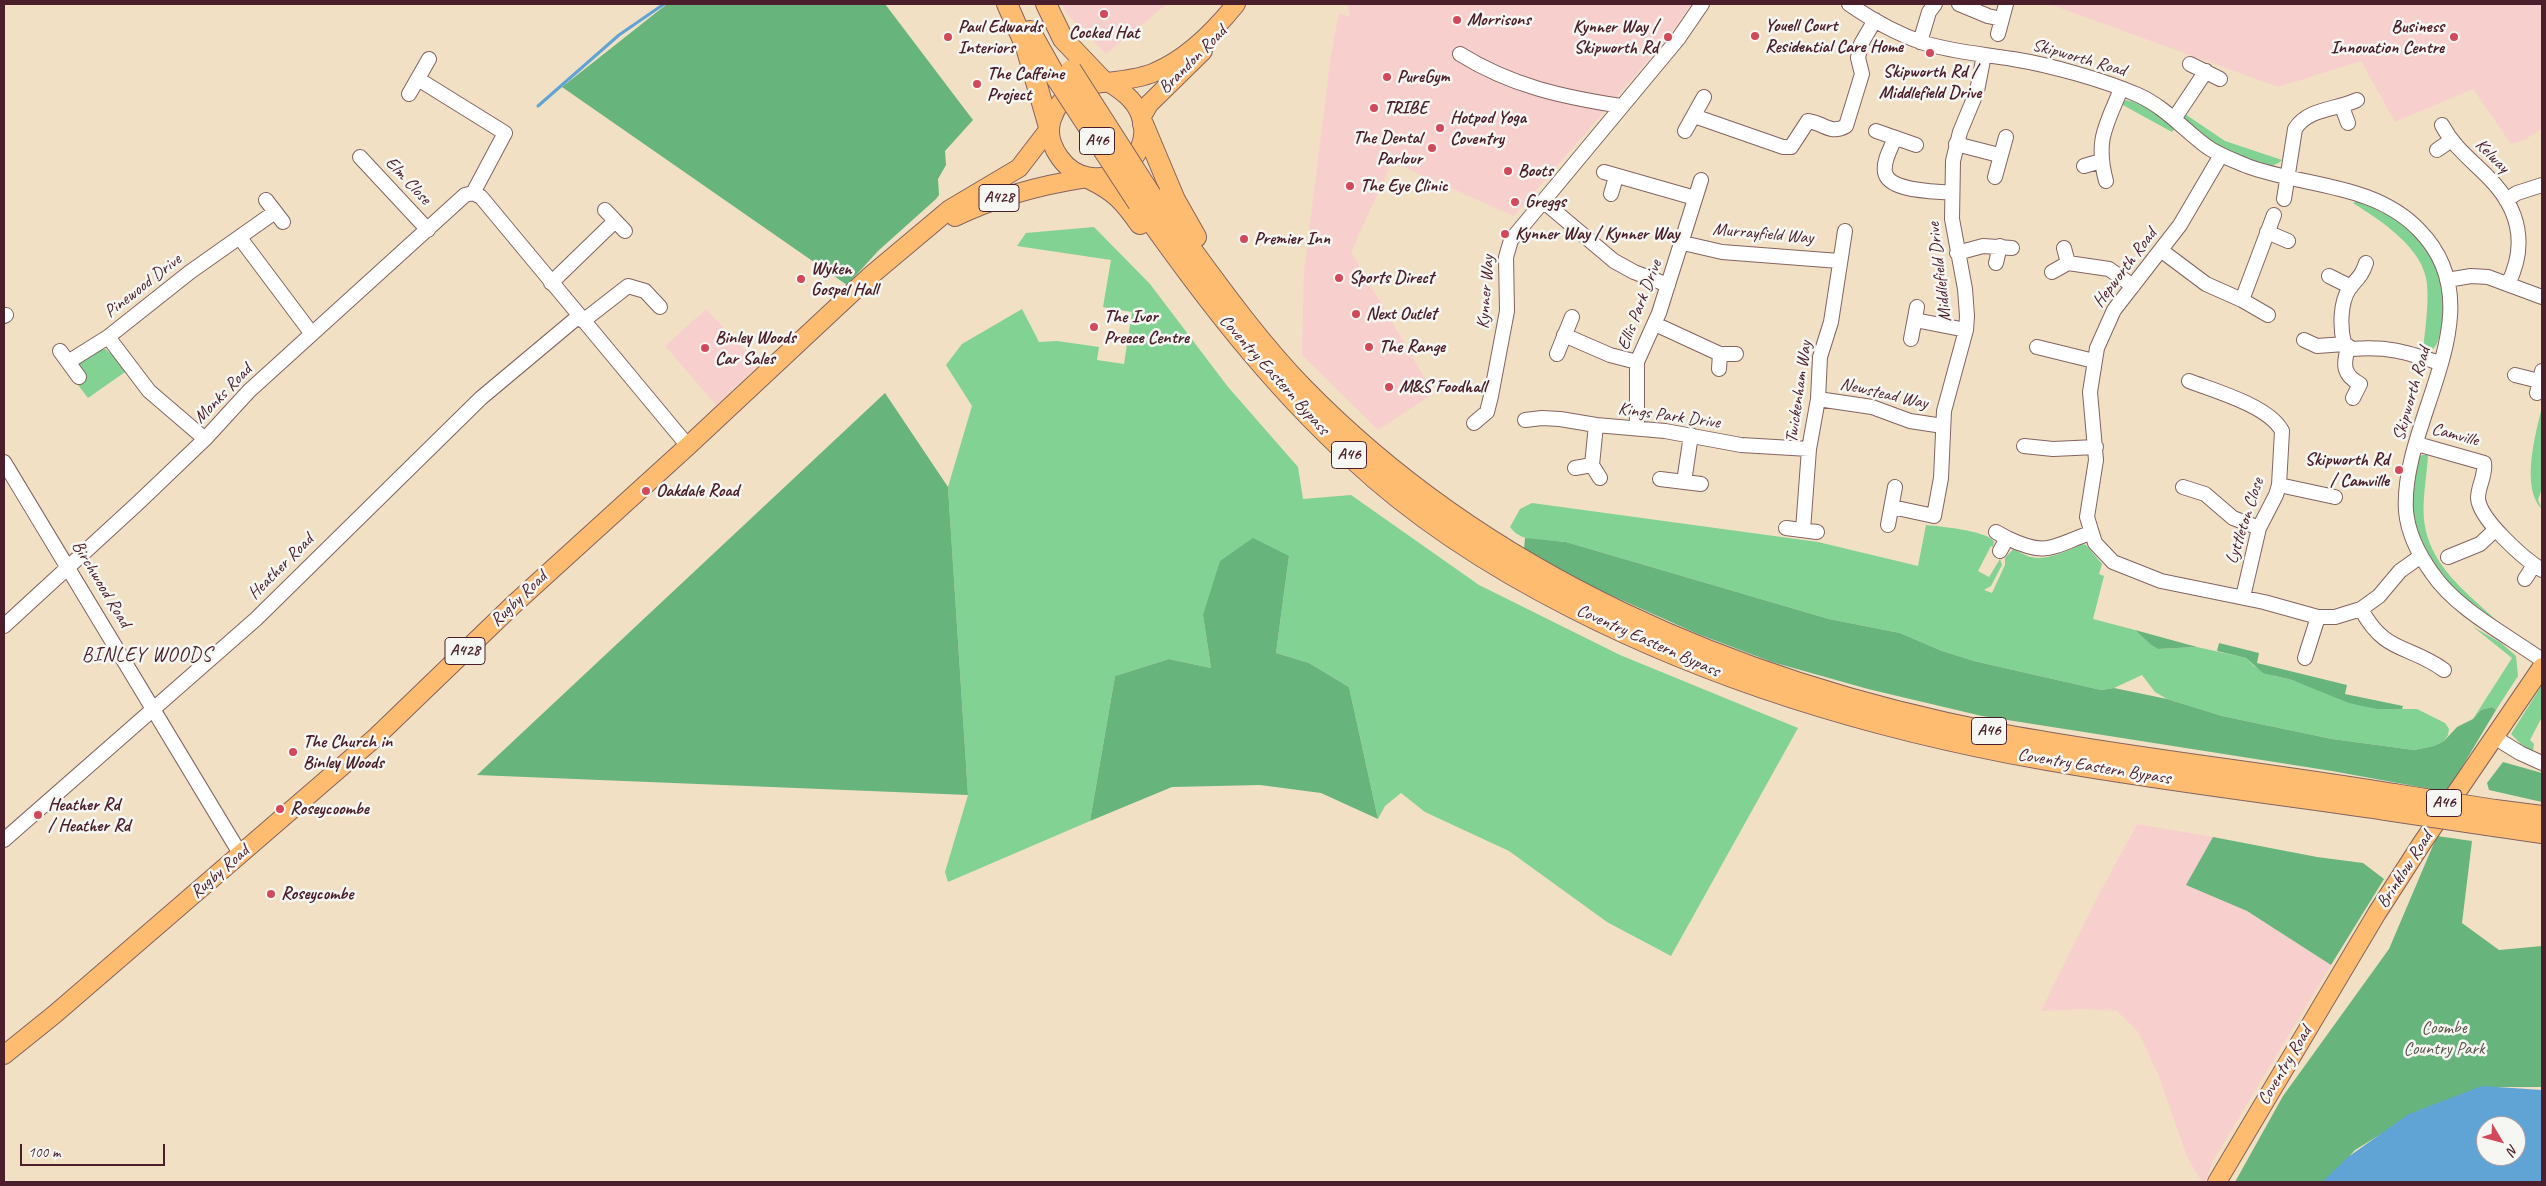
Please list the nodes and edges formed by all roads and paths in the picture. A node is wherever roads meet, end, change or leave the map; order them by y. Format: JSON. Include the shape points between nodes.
{"nodes":[{"id":1,"x":1007,"y":4,"type":"edge"},
{"id":2,"x":1017,"y":4,"type":"edge"},
{"id":3,"x":1036,"y":4,"type":"edge"},
{"id":4,"x":1046,"y":4,"type":"edge"},
{"id":5,"x":1236,"y":4,"type":"edge"},
{"id":6,"x":1248,"y":4,"type":"edge"},
{"id":7,"x":1702,"y":4,"type":"edge"},
{"id":8,"x":1849,"y":4,"type":"edge"},
{"id":9,"x":1933,"y":4,"type":"edge"},
{"id":10,"x":1959,"y":4,"type":"edge"},
{"id":11,"x":2006,"y":4,"type":"edge"},
{"id":12,"x":2002,"y":19,"type":"junction"},
{"id":13,"x":1875,"y":20,"type":"junction"},
{"id":14,"x":1998,"y":34,"type":"dead end"},
{"id":15,"x":1920,"y":42,"type":"junction"},
{"id":16,"x":1460,"y":54,"type":"dead end"},
{"id":17,"x":1984,"y":54,"type":"junction"},
{"id":18,"x":429,"y":59,"type":"dead end"},
{"id":19,"x":2190,"y":64,"type":"dead end"},
{"id":20,"x":2206,"y":71,"type":"junction"},
{"id":21,"x":1064,"y":75,"type":"junction"},
{"id":22,"x":418,"y":79,"type":"junction"},
{"id":23,"x":2220,"y":79,"type":"dead end"},
{"id":24,"x":1106,"y":82,"type":"junction"},
{"id":25,"x":2121,"y":89,"type":"junction"},
{"id":26,"x":409,"y":94,"type":"dead end"},
{"id":27,"x":1704,"y":97,"type":"dead end"},
{"id":28,"x":2357,"y":100,"type":"dead end"},
{"id":29,"x":1622,"y":106,"type":"junction"},
{"id":30,"x":2342,"y":107,"type":"junction"},
{"id":31,"x":1694,"y":116,"type":"junction"},
{"id":32,"x":2174,"y":119,"type":"junction"},
{"id":33,"x":1142,"y":121,"type":"junction"},
{"id":34,"x":2348,"y":123,"type":"dead end"},
{"id":35,"x":2442,"y":125,"type":"dead end"},
{"id":36,"x":1049,"y":128,"type":"junction"},
{"id":37,"x":1685,"y":131,"type":"dead end"},
{"id":38,"x":1876,"y":131,"type":"dead end"},
{"id":39,"x":2006,"y":137,"type":"dead end"},
{"id":40,"x":1895,"y":138,"type":"junction"},
{"id":41,"x":2450,"y":141,"type":"junction"},
{"id":42,"x":1956,"y":144,"type":"junction"},
{"id":43,"x":1916,"y":145,"type":"dead end"},
{"id":44,"x":2436,"y":150,"type":"dead end"},
{"id":45,"x":1999,"y":155,"type":"junction"},
{"id":46,"x":2221,"y":155,"type":"junction"},
{"id":47,"x":360,"y":157,"type":"dead end"},
{"id":48,"x":2101,"y":161,"type":"junction"},
{"id":49,"x":2084,"y":166,"type":"dead end"},
{"id":50,"x":1995,"y":177,"type":"dead end"},
{"id":51,"x":2287,"y":177,"type":"junction"},
{"id":52,"x":1089,"y":178,"type":"junction"},
{"id":53,"x":1701,"y":180,"type":"dead end"},
{"id":54,"x":2106,"y":180,"type":"dead end"},
{"id":55,"x":2542,"y":185,"type":"edge"},
{"id":56,"x":473,"y":193,"type":"junction"},
{"id":57,"x":1952,"y":193,"type":"junction"},
{"id":58,"x":1611,"y":194,"type":"dead end"},
{"id":59,"x":1695,"y":198,"type":"junction"},
{"id":60,"x":1144,"y":199,"type":"junction"},
{"id":61,"x":2284,"y":199,"type":"dead end"},
{"id":62,"x":266,"y":200,"type":"dead end"},
{"id":63,"x":2506,"y":200,"type":"junction"},
{"id":64,"x":1543,"y":201,"type":"junction"},
{"id":65,"x":605,"y":210,"type":"dead end"},
{"id":66,"x":2274,"y":215,"type":"dead end"},
{"id":67,"x":428,"y":230,"type":"junction"},
{"id":68,"x":1845,"y":231,"type":"dead end"},
{"id":69,"x":2267,"y":232,"type":"junction"},
{"id":70,"x":917,"y":236,"type":"junction"},
{"id":71,"x":240,"y":238,"type":"junction"},
{"id":72,"x":2288,"y":241,"type":"dead end"},
{"id":73,"x":1683,"y":243,"type":"junction"},
{"id":74,"x":2064,"y":248,"type":"dead end"},
{"id":75,"x":2162,"y":251,"type":"junction"},
{"id":76,"x":1957,"y":253,"type":"junction"},
{"id":77,"x":1839,"y":261,"type":"junction"},
{"id":78,"x":1996,"y":263,"type":"dead end"},
{"id":79,"x":2068,"y":263,"type":"junction"},
{"id":80,"x":2366,"y":264,"type":"dead end"},
{"id":81,"x":2052,"y":272,"type":"dead end"},
{"id":82,"x":2329,"y":276,"type":"dead end"},
{"id":83,"x":2447,"y":280,"type":"junction"},
{"id":84,"x":551,"y":283,"type":"junction"},
{"id":85,"x":2508,"y":284,"type":"junction"},
{"id":86,"x":1668,"y":285,"type":"junction"},
{"id":87,"x":2133,"y":286,"type":"junction"},
{"id":88,"x":2351,"y":287,"type":"junction"},
{"id":89,"x":2542,"y":298,"type":"edge"},
{"id":90,"x":2242,"y":300,"type":"junction"},
{"id":91,"x":660,"y":307,"type":"dead end"},
{"id":92,"x":2268,"y":315,"type":"dead end"},
{"id":93,"x":1572,"y":317,"type":"dead end"},
{"id":94,"x":581,"y":318,"type":"junction"},
{"id":95,"x":1655,"y":324,"type":"junction"},
{"id":96,"x":1966,"y":330,"type":"junction"},
{"id":97,"x":312,"y":334,"type":"junction"},
{"id":98,"x":1564,"y":335,"type":"junction"},
{"id":99,"x":108,"y":337,"type":"junction"},
{"id":100,"x":1911,"y":339,"type":"dead end"},
{"id":101,"x":2304,"y":340,"type":"dead end"},
{"id":102,"x":2347,"y":346,"type":"junction"},
{"id":103,"x":2042,"y":353,"type":"dead end"},
{"id":104,"x":1557,"y":354,"type":"dead end"},
{"id":105,"x":1720,"y":354,"type":"junction"},
{"id":106,"x":1736,"y":354,"type":"dead end"},
{"id":107,"x":2094,"y":360,"type":"junction"},
{"id":108,"x":1637,"y":362,"type":"junction"},
{"id":109,"x":2440,"y":363,"type":"junction"},
{"id":110,"x":1719,"y":369,"type":"dead end"},
{"id":111,"x":2515,"y":375,"type":"dead end"},
{"id":112,"x":79,"y":377,"type":"dead end"},
{"id":113,"x":2539,"y":382,"type":"edge"},
{"id":114,"x":2195,"y":388,"type":"dead end"},
{"id":115,"x":2353,"y":398,"type":"dead end"},
{"id":116,"x":1818,"y":399,"type":"junction"},
{"id":117,"x":1525,"y":420,"type":"dead end"},
{"id":118,"x":1474,"y":423,"type":"dead end"},
{"id":119,"x":1596,"y":425,"type":"junction"},
{"id":120,"x":1942,"y":426,"type":"junction"},
{"id":121,"x":1637,"y":428,"type":"junction"},
{"id":122,"x":1691,"y":435,"type":"junction"},
{"id":123,"x":205,"y":438,"type":"junction"},
{"id":124,"x":2417,"y":444,"type":"junction"},
{"id":125,"x":688,"y":446,"type":"junction"},
{"id":126,"x":2096,"y":447,"type":"junction"},
{"id":127,"x":1810,"y":449,"type":"junction"},
{"id":128,"x":2033,"y":451,"type":"dead end"},
{"id":129,"x":4,"y":462,"type":"edge"},
{"id":130,"x":1592,"y":465,"type":"junction"},
{"id":131,"x":1575,"y":468,"type":"dead end"},
{"id":132,"x":1600,"y":478,"type":"dead end"},
{"id":133,"x":1660,"y":478,"type":"dead end"},
{"id":134,"x":1684,"y":482,"type":"junction"},
{"id":135,"x":1701,"y":484,"type":"dead end"},
{"id":136,"x":2279,"y":484,"type":"junction"},
{"id":137,"x":2190,"y":485,"type":"dead end"},
{"id":138,"x":1896,"y":487,"type":"dead end"},
{"id":139,"x":2327,"y":499,"type":"dead end"},
{"id":140,"x":1892,"y":507,"type":"junction"},
{"id":141,"x":1888,"y":525,"type":"dead end"},
{"id":142,"x":1786,"y":528,"type":"dead end"},
{"id":143,"x":2259,"y":528,"type":"junction"},
{"id":144,"x":1803,"y":530,"type":"junction"},
{"id":145,"x":2495,"y":530,"type":"junction"},
{"id":146,"x":1817,"y":532,"type":"dead end"},
{"id":147,"x":2090,"y":533,"type":"junction"},
{"id":148,"x":2001,"y":540,"type":"dead end"},
{"id":149,"x":2421,"y":556,"type":"junction"},
{"id":150,"x":2458,"y":559,"type":"dead end"},
{"id":151,"x":69,"y":567,"type":"junction"},
{"id":152,"x":2538,"y":568,"type":"edge"},
{"id":153,"x":2525,"y":579,"type":"dead end"},
{"id":154,"x":2243,"y":597,"type":"junction"},
{"id":155,"x":1601,"y":604,"type":"junction"},
{"id":156,"x":2361,"y":609,"type":"junction"},
{"id":157,"x":2318,"y":617,"type":"junction"},
{"id":158,"x":4,"y":626,"type":"edge"},
{"id":159,"x":1624,"y":634,"type":"junction"},
{"id":160,"x":2305,"y":658,"type":"dead end"},
{"id":161,"x":2542,"y":660,"type":"edge"},
{"id":162,"x":2441,"y":664,"type":"dead end"},
{"id":163,"x":2542,"y":667,"type":"edge"},
{"id":164,"x":153,"y":710,"type":"junction"},
{"id":165,"x":2494,"y":737,"type":"junction"},
{"id":166,"x":2542,"y":763,"type":"edge"},
{"id":167,"x":2390,"y":802,"type":"junction"},
{"id":168,"x":2542,"y":816,"type":"edge"},
{"id":169,"x":2491,"y":817,"type":"junction"},
{"id":170,"x":2542,"y":833,"type":"edge"},
{"id":171,"x":4,"y":840,"type":"edge"},
{"id":172,"x":241,"y":855,"type":"junction"},
{"id":173,"x":2354,"y":950,"type":"joint"},
{"id":174,"x":4,"y":1055,"type":"edge"},
{"id":175,"x":2217,"y":1182,"type":"edge"}],
"edges":[{"from":1,"to":36,"type":"highway","via":[[1026,47]]},
{"from":2,"to":21,"type":"highway","name":"Coventry Eastern Bypass","number":"A46"},
{"from":3,"to":21,"type":"highway","name":"Coventry Eastern Bypass","number":"A46"},
{"from":4,"to":24,"type":"highway","via":[[1064,39]]},
{"from":5,"to":24,"type":"main road","name":"Brandon Road","via":[[1183,56],[1156,72],[1128,81]]},
{"from":6,"to":33,"type":"main road","name":"Brandon Road","via":[[1149,104]]},
{"from":7,"to":29,"type":"street","name":"Kynner Way"},
{"from":8,"to":13,"type":"street","name":"Skipworth Road"},
{"from":9,"to":15,"type":"street"},
{"from":10,"to":12,"type":"street"},
{"from":11,"to":12,"type":"street"},
{"from":12,"to":14,"type":"street"},
{"from":13,"to":15,"type":"street","name":"Skipworth Road"},
{"from":13,"to":31,"type":"street","via":[[1861,44],[1858,58],[1862,74],[1857,95],[1846,126],[1839,130],[1808,121],[1791,147],[1783,147]]},
{"from":15,"to":17,"type":"street","name":"Skipworth Road","via":[[1954,51]]},
{"from":16,"to":29,"type":"street","via":[[1519,84],[1578,100]]},
{"from":17,"to":25,"type":"street","name":"Skipworth Road","via":[[2047,66]]},
{"from":17,"to":42,"type":"street","name":"Middlefield Drive","via":[[1977,91]]},
{"from":18,"to":22,"type":"street"},
{"from":19,"to":20,"type":"street"},
{"from":20,"to":23,"type":"street"},
{"from":20,"to":32,"type":"street"},
{"from":21,"to":60,"type":"highway","name":"Coventry Eastern Bypass","number":"A46","bridge":true},
{"from":22,"to":26,"type":"street"},
{"from":22,"to":56,"type":"street","via":[[505,133]]},
{"from":24,"to":33,"type":"main road","via":[[1132,100]]},
{"from":24,"to":36,"type":"main road","via":[[1076,89],[1053,114]]},
{"from":25,"to":32,"type":"street","name":"Skipworth Road","via":[[2139,95]]},
{"from":25,"to":48,"type":"street","via":[[2101,141]]},
{"from":27,"to":31,"type":"street"},
{"from":28,"to":30,"type":"street"},
{"from":29,"to":64,"type":"street","name":"Kynner Way"},
{"from":30,"to":34,"type":"street"},
{"from":30,"to":51,"type":"street","via":[[2311,114],[2301,120],[2295,129]]},
{"from":31,"to":37,"type":"street"},
{"from":32,"to":46,"type":"street","name":"Skipworth Road"},
{"from":33,"to":52,"type":"main road","via":[[1140,146],[1125,167],[1113,174]]},
{"from":33,"to":155,"type":"highway","via":[[1175,200],[1207,256],[1287,355],[1351,421],[1448,502]]},
{"from":35,"to":41,"type":"street","name":"Kelway"},
{"from":36,"to":52,"type":"main road","via":[[1055,151],[1065,164]]},
{"from":36,"to":70,"type":"main road","name":"Rugby Road","number":"A428","via":[[1019,168],[950,209]]},
{"from":38,"to":40,"type":"street"},
{"from":39,"to":45,"type":"street"},
{"from":40,"to":43,"type":"street"},
{"from":40,"to":57,"type":"street","via":[[1885,163],[1889,180],[1906,188]]},
{"from":41,"to":44,"type":"street","name":"Kelway"},
{"from":41,"to":63,"type":"street","name":"Kelway","via":[[2493,182]]},
{"from":42,"to":45,"type":"street"},
{"from":42,"to":57,"type":"street","name":"Middlefield Drive"},
{"from":45,"to":50,"type":"street"},
{"from":46,"to":51,"type":"street","name":"Skipworth Road"},
{"from":46,"to":75,"type":"street","name":"Hepworth Road"},
{"from":47,"to":67,"type":"street","name":"Elm Close"},
{"from":48,"to":49,"type":"street"},
{"from":48,"to":54,"type":"street"},
{"from":51,"to":61,"type":"street"},
{"from":51,"to":83,"type":"street","name":"Skipworth Road","via":[[2359,194],[2395,210],[2430,242]]},
{"from":52,"to":70,"type":"main road","name":"Rugby Road","number":"A428","via":[[1046,184],[1001,197]]},
{"from":52,"to":159,"type":"highway","via":[[1112,190],[1125,202],[1174,276],[1221,337],[1346,467],[1393,506],[1523,594],[1563,615]]},
{"from":53,"to":59,"type":"street","name":"Ellis Park Drive"},
{"from":55,"to":63,"type":"street","name":"Kelway"},
{"from":56,"to":67,"type":"street","name":"Monks Road","via":[[465,195]]},
{"from":56,"to":84,"type":"street","via":[[481,197]]},
{"from":57,"to":76,"type":"street","name":"Middlefield Drive"},
{"from":58,"to":59,"type":"street","via":[[1610,175]]},
{"from":59,"to":73,"type":"street","name":"Ellis Park Drive"},
{"from":60,"to":155,"type":"highway","name":"Coventry Eastern Bypass","number":"A46","via":[[1300,385],[1347,430],[1445,511],[1540,572]]},
{"from":60,"to":159,"type":"highway","name":"Coventry Eastern Bypass","number":"A46","via":[[1230,329],[1291,398],[1352,459],[1472,552]]},
{"from":62,"to":71,"type":"street","name":"Pinewood Drive","via":[[279,217]]},
{"from":63,"to":85,"type":"street","name":"Kelway","via":[[2520,236],[2518,261]]},
{"from":64,"to":86,"type":"street","via":[[1614,261]]},
{"from":64,"to":118,"type":"street","name":"Kynner Way","via":[[1515,233],[1508,248],[1507,311],[1498,360],[1487,412]]},
{"from":65,"to":84,"type":"street","via":[[619,226]]},
{"from":66,"to":69,"type":"street"},
{"from":67,"to":97,"type":"street","name":"Monks Road"},
{"from":68,"to":77,"type":"street","name":"Twickenham Way"},
{"from":69,"to":72,"type":"street"},
{"from":69,"to":90,"type":"street"},
{"from":70,"to":125,"type":"main road","name":"Rugby Road","number":"A428"},
{"from":71,"to":97,"type":"street"},
{"from":71,"to":99,"type":"street","name":"Pinewood Drive","via":[[190,272]]},
{"from":73,"to":77,"type":"street","name":"Murrayfield Way","via":[[1722,252]]},
{"from":73,"to":86,"type":"street","name":"Ellis Park Drive"},
{"from":74,"to":79,"type":"street"},
{"from":75,"to":87,"type":"street","name":"Hepworth Road"},
{"from":75,"to":90,"type":"street","via":[[2206,284]]},
{"from":76,"to":78,"type":"street","via":[[1983,246],[2006,247]]},
{"from":76,"to":96,"type":"street","name":"Middlefield Drive","via":[[1967,302]]},
{"from":77,"to":116,"type":"street","name":"Twickenham Way","via":[[1831,322],[1820,357]]},
{"from":79,"to":81,"type":"street"},
{"from":79,"to":87,"type":"street","via":[[2109,269]]},
{"from":80,"to":88,"type":"street","via":[[2361,277]]},
{"from":82,"to":88,"type":"street"},
{"from":83,"to":85,"type":"street","via":[[2480,276]]},
{"from":83,"to":109,"type":"street","name":"Skipworth Road","via":[[2451,318]]},
{"from":84,"to":94,"type":"street"},
{"from":85,"to":89,"type":"street"},
{"from":86,"to":95,"type":"street","name":"Ellis Park Drive"},
{"from":87,"to":107,"type":"street","name":"Hepworth Road","via":[[2109,320]]},
{"from":88,"to":102,"type":"street","via":[[2342,320]]},
{"from":90,"to":92,"type":"street"},
{"from":91,"to":94,"type":"street","name":"Heather Road","via":[[645,291],[628,286]]},
{"from":93,"to":98,"type":"street"},
{"from":94,"to":125,"type":"street"},
{"from":94,"to":164,"type":"street","name":"Heather Road","via":[[481,398],[256,619]]},
{"from":95,"to":105,"type":"street"},
{"from":95,"to":108,"type":"street","name":"Ellis Park Drive"},
{"from":96,"to":100,"type":"street","via":[[1916,314]]},
{"from":96,"to":120,"type":"street","name":"Middlefield Drive","via":[[1950,382]]},
{"from":97,"to":123,"type":"street","name":"Monks Road"},
{"from":98,"to":104,"type":"street"},
{"from":98,"to":108,"type":"street","via":[[1610,355]]},
{"from":99,"to":112,"type":"street","name":"Pinewood Drive","via":[[64,357]]},
{"from":99,"to":123,"type":"street","via":[[149,391]]},
{"from":101,"to":102,"type":"street","via":[[2323,346]]},
{"from":102,"to":109,"type":"street","via":[[2352,350],[2400,350]]},
{"from":102,"to":115,"type":"street","via":[[2344,369],[2360,384]]},
{"from":103,"to":107,"type":"street"},
{"from":105,"to":106,"type":"street"},
{"from":105,"to":110,"type":"street"},
{"from":107,"to":126,"type":"street","name":"Hepworth Road","via":[[2090,405]]},
{"from":108,"to":121,"type":"street","name":"Ellis Park Drive"},
{"from":109,"to":124,"type":"street","name":"Skipworth Road"},
{"from":111,"to":113,"type":"street"},
{"from":114,"to":136,"type":"street","name":"Lyttleton Close","via":[[2248,404],[2279,425],[2283,439]]},
{"from":116,"to":120,"type":"street","name":"Newstead Way","via":[[1872,407],[1910,421]]},
{"from":116,"to":127,"type":"street","name":"Twickenham Way"},
{"from":117,"to":119,"type":"street","name":"Kings Park Drive","via":[[1542,418]]},
{"from":119,"to":121,"type":"street","name":"Kings Park Drive"},
{"from":119,"to":130,"type":"street"},
{"from":120,"to":140,"type":"street","name":"Middlefield Drive","via":[[1941,478],[1934,516]]},
{"from":121,"to":122,"type":"street","name":"Kings Park Drive"},
{"from":122,"to":127,"type":"street","name":"Kings Park Drive","via":[[1740,445]]},
{"from":122,"to":134,"type":"street"},
{"from":123,"to":151,"type":"street","name":"Monks Road"},
{"from":124,"to":145,"type":"street","name":"Camville","via":[[2487,458],[2479,488],[2480,506]]},
{"from":124,"to":149,"type":"street","name":"Skipworth Road","via":[[2409,470],[2406,512]]},
{"from":125,"to":172,"type":"main road","name":"Rugby Road","number":"A428","via":[[513,605],[376,737]]},
{"from":126,"to":128,"type":"street"},
{"from":126,"to":147,"type":"street","name":"Hepworth Road","via":[[2087,517]]},
{"from":127,"to":144,"type":"street","name":"Twickenham Way"},
{"from":129,"to":151,"type":"street","name":"Birchwood Road"},
{"from":130,"to":131,"type":"street"},
{"from":130,"to":132,"type":"street"},
{"from":133,"to":134,"type":"street"},
{"from":134,"to":135,"type":"street"},
{"from":136,"to":139,"type":"street"},
{"from":136,"to":143,"type":"street","name":"Lyttleton Close"},
{"from":137,"to":143,"type":"street","via":[[2214,499],[2233,518]]},
{"from":138,"to":140,"type":"street"},
{"from":140,"to":141,"type":"street"},
{"from":142,"to":144,"type":"street"},
{"from":143,"to":154,"type":"street","name":"Lyttleton Close"},
{"from":144,"to":146,"type":"street"},
{"from":145,"to":150,"type":"street"},
{"from":145,"to":152,"type":"street","name":"Camville"},
{"from":147,"to":148,"type":"street","via":[[2042,550]]},
{"from":147,"to":154,"type":"street","name":"Hepworth Road","via":[[2102,553],[2127,569],[2178,586]]},
{"from":149,"to":156,"type":"street","name":"Hepworth Road","via":[[2400,571],[2379,596]]},
{"from":149,"to":161,"type":"street","name":"Skipworth Road","via":[[2433,576],[2450,594]]},
{"from":151,"to":158,"type":"street","name":"Monks Road"},
{"from":151,"to":164,"type":"street","name":"Birchwood Road"},
{"from":152,"to":153,"type":"street","name":"Camville"},
{"from":154,"to":157,"type":"street","name":"Hepworth Road"},
{"from":155,"to":167,"type":"highway","name":"Coventry Eastern Bypass","number":"A46","via":[[1669,635],[1745,663],[1896,710],[2042,741]]},
{"from":156,"to":157,"type":"street","name":"Hepworth Road","via":[[2335,617]]},
{"from":156,"to":162,"type":"street","via":[[2382,638]]},
{"from":157,"to":160,"type":"street"},
{"from":159,"to":167,"type":"highway","name":"Coventry Eastern Bypass","number":"A46","via":[[1724,675],[1787,696],[1974,746],[2042,760]]},
{"from":163,"to":165,"type":"main road","name":"Brinklow Road"},
{"from":164,"to":171,"type":"street","name":"Heather Road"},
{"from":164,"to":172,"type":"street","name":"Birchwood Road"},
{"from":165,"to":166,"type":"street"},
{"from":165,"to":173,"type":"main road","name":"Brinklow Road"},
{"from":167,"to":169,"type":"highway","name":"Coventry Eastern Bypass","number":"A46","bridge":true},
{"from":168,"to":169,"type":"highway","name":"Coventry Eastern Bypass","number":"A46"},
{"from":169,"to":170,"type":"highway","name":"Coventry Eastern Bypass","number":"A46"},
{"from":172,"to":174,"type":"main road","name":"Rugby Road","number":"A428"},
{"from":173,"to":175,"type":"main road","name":"Coventry Road"}]}
